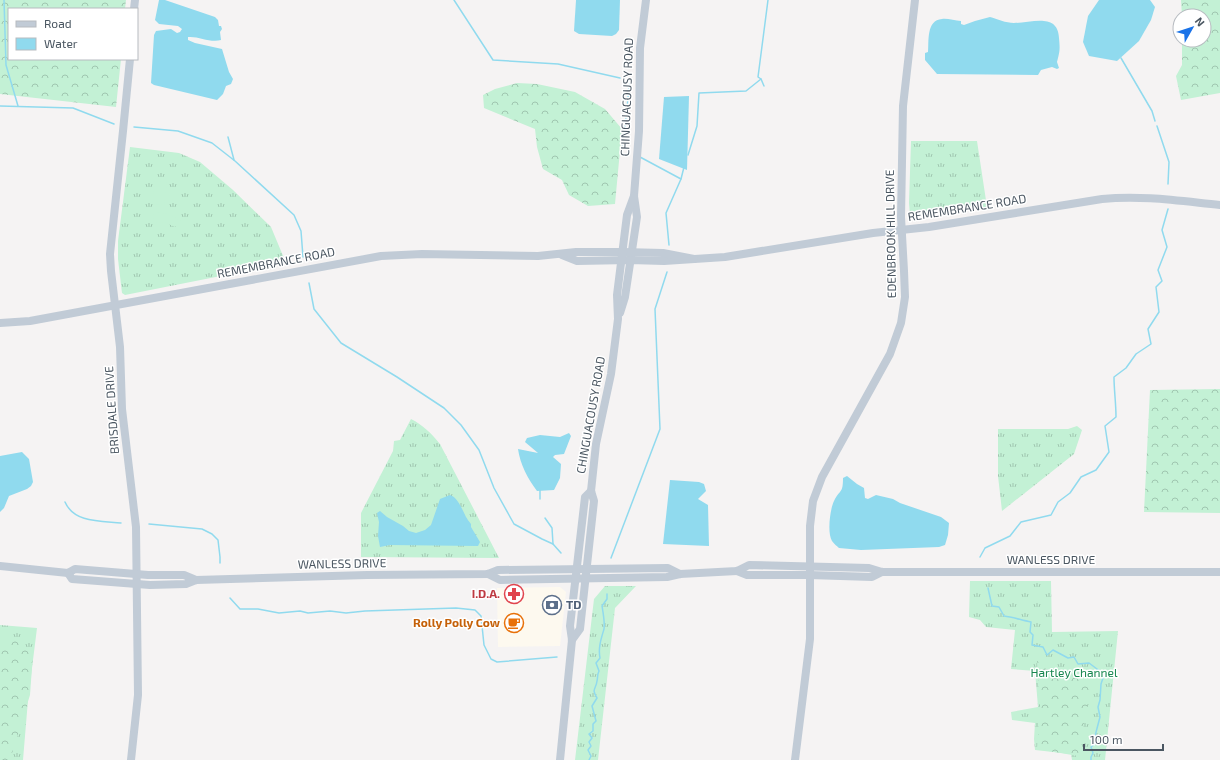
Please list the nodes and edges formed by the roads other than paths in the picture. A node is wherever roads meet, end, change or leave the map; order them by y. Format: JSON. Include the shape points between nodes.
{"nodes":[{"id":1,"x":646,"y":0,"type":"edge"},
{"id":2,"x":915,"y":0,"type":"edge"},
{"id":3,"x":130,"y":60,"type":"edge"},
{"id":4,"x":634,"y":196,"type":"junction"},
{"id":5,"x":1220,"y":205,"type":"edge"},
{"id":6,"x":902,"y":230,"type":"junction"},
{"id":7,"x":622,"y":256,"type":"junction"},
{"id":8,"x":631,"y":256,"type":"junction"},
{"id":9,"x":115,"y":305,"type":"junction"},
{"id":10,"x":618,"y":319,"type":"junction"},
{"id":11,"x":0,"y":323,"type":"edge"},
{"id":12,"x":591,"y":491,"type":"junction"},
{"id":13,"x":0,"y":566,"type":"edge"},
{"id":14,"x":810,"y":566,"type":"junction"},
{"id":15,"x":577,"y":568,"type":"junction"},
{"id":16,"x":586,"y":568,"type":"junction"},
{"id":17,"x":737,"y":571,"type":"junction"},
{"id":18,"x":882,"y":572,"type":"junction"},
{"id":19,"x":1220,"y":572,"type":"edge"},
{"id":20,"x":68,"y":573,"type":"junction"},
{"id":21,"x":137,"y":574,"type":"junction"},
{"id":22,"x":488,"y":574,"type":"junction"},
{"id":23,"x":680,"y":574,"type":"junction"},
{"id":24,"x":810,"y":575,"type":"junction"},
{"id":25,"x":576,"y":578,"type":"junction"},
{"id":26,"x":586,"y":578,"type":"junction"},
{"id":27,"x":196,"y":580,"type":"junction"},
{"id":28,"x":137,"y":584,"type":"junction"},
{"id":29,"x":572,"y":640,"type":"junction"},
{"id":30,"x":131,"y":760,"type":"edge"},
{"id":31,"x":560,"y":760,"type":"edge"},
{"id":32,"x":795,"y":760,"type":"edge"}],
"edges":[{"from":1,"to":4,"type":"main road","name":"CHINGUACOUSY ROAD","via":[[640,48],[640,131]]},
{"from":2,"to":6,"type":"main road","name":"EDENBROOK HILL DRIVE","via":[[903,97]]},
{"from":3,"to":9,"type":"main road","name":"BRISDALE DRIVE","via":[[110,254]]},
{"from":4,"to":7,"type":"main road","name":"CHINGUACOUSY ROAD","via":[[628,215]]},
{"from":4,"to":8,"type":"main road","name":"CHINGUACOUSY ROAD","via":[[637,217]]},
{"from":5,"to":6,"type":"main road","name":"REMEMBRANCE ROAD","via":[[1124,197]]},
{"from":6,"to":8,"type":"main road","name":"REMEMBRANCE ROAD","via":[[725,257],[664,261]]},
{"from":6,"to":14,"type":"main road","name":"EDENBROOK HILL DRIVE","via":[[905,297],[898,334],[890,354],[818,487],[811,513]]},
{"from":7,"to":8,"type":"main road","name":"REMEMBRANCE ROAD"},
{"from":7,"to":9,"type":"main road","name":"REMEMBRANCE ROAD","via":[[577,261],[559,254],[381,256]]},
{"from":7,"to":10,"type":"main road","name":"CHINGUACOUSY ROAD","via":[[617,295]]},
{"from":8,"to":10,"type":"main road","name":"CHINGUACOUSY ROAD","via":[[625,297]]},
{"from":9,"to":11,"type":"main road","name":"REMEMBRANCE ROAD","via":[[30,321]]},
{"from":9,"to":21,"type":"main road","name":"BRISDALE DRIVE","via":[[120,347],[122,409],[136,527]]},
{"from":10,"to":12,"type":"main road","name":"CHINGUACOUSY ROAD","via":[[611,374],[596,444]]},
{"from":12,"to":15,"type":"main road","name":"CHINGUACOUSY ROAD","via":[[585,497]]},
{"from":12,"to":16,"type":"main road","name":"CHINGUACOUSY ROAD","via":[[594,501]]},
{"from":13,"to":20,"type":"main road","name":"WANLESS DRIVE"},
{"from":14,"to":17,"type":"main road","name":"WANLESS DRIVE","via":[[749,565]]},
{"from":14,"to":18,"type":"main road","name":"WANLESS DRIVE","via":[[869,568]]},
{"from":14,"to":24,"type":"main road","name":"EDENBROOK HILL DRIVE"},
{"from":15,"to":16,"type":"main road","name":"WANLESS DRIVE"},
{"from":15,"to":22,"type":"main road","name":"WANLESS DRIVE","via":[[498,570]]},
{"from":15,"to":25,"type":"main road","name":"CHINGUACOUSY ROAD"},
{"from":16,"to":23,"type":"main road","name":"WANLESS DRIVE","via":[[668,568]]},
{"from":16,"to":26,"type":"main road","name":"CHINGUACOUSY ROAD"},
{"from":17,"to":23,"type":"main road","name":"WANLESS DRIVE"},
{"from":17,"to":24,"type":"main road","name":"WANLESS DRIVE","via":[[747,575]]},
{"from":18,"to":19,"type":"main road","name":"WANLESS DRIVE"},
{"from":18,"to":24,"type":"main road","name":"WANLESS DRIVE","via":[[872,577]]},
{"from":20,"to":21,"type":"main road","name":"WANLESS DRIVE","via":[[75,569]]},
{"from":20,"to":28,"type":"main road","name":"WANLESS DRIVE","via":[[72,579]]},
{"from":21,"to":27,"type":"main road","name":"WANLESS DRIVE","via":[[184,575]]},
{"from":21,"to":28,"type":"main road","name":"BRISDALE DRIVE"},
{"from":22,"to":25,"type":"main road","name":"WANLESS DRIVE","via":[[500,580]]},
{"from":22,"to":27,"type":"main road","name":"WANLESS DRIVE"},
{"from":23,"to":26,"type":"main road","name":"WANLESS DRIVE","via":[[667,578]]},
{"from":24,"to":32,"type":"main road","via":[[810,638]]},
{"from":25,"to":26,"type":"main road","name":"WANLESS DRIVE"},
{"from":25,"to":29,"type":"main road","name":"CHINGUACOUSY ROAD","via":[[570,626]]},
{"from":26,"to":29,"type":"main road","name":"CHINGUACOUSY ROAD","via":[[580,629]]},
{"from":27,"to":28,"type":"main road","name":"WANLESS DRIVE","via":[[186,584]]},
{"from":28,"to":30,"type":"main road","name":"BRISDALE DRIVE","via":[[138,695]]},
{"from":29,"to":31,"type":"main road","name":"CHINGUACOUSY ROAD"}]}
